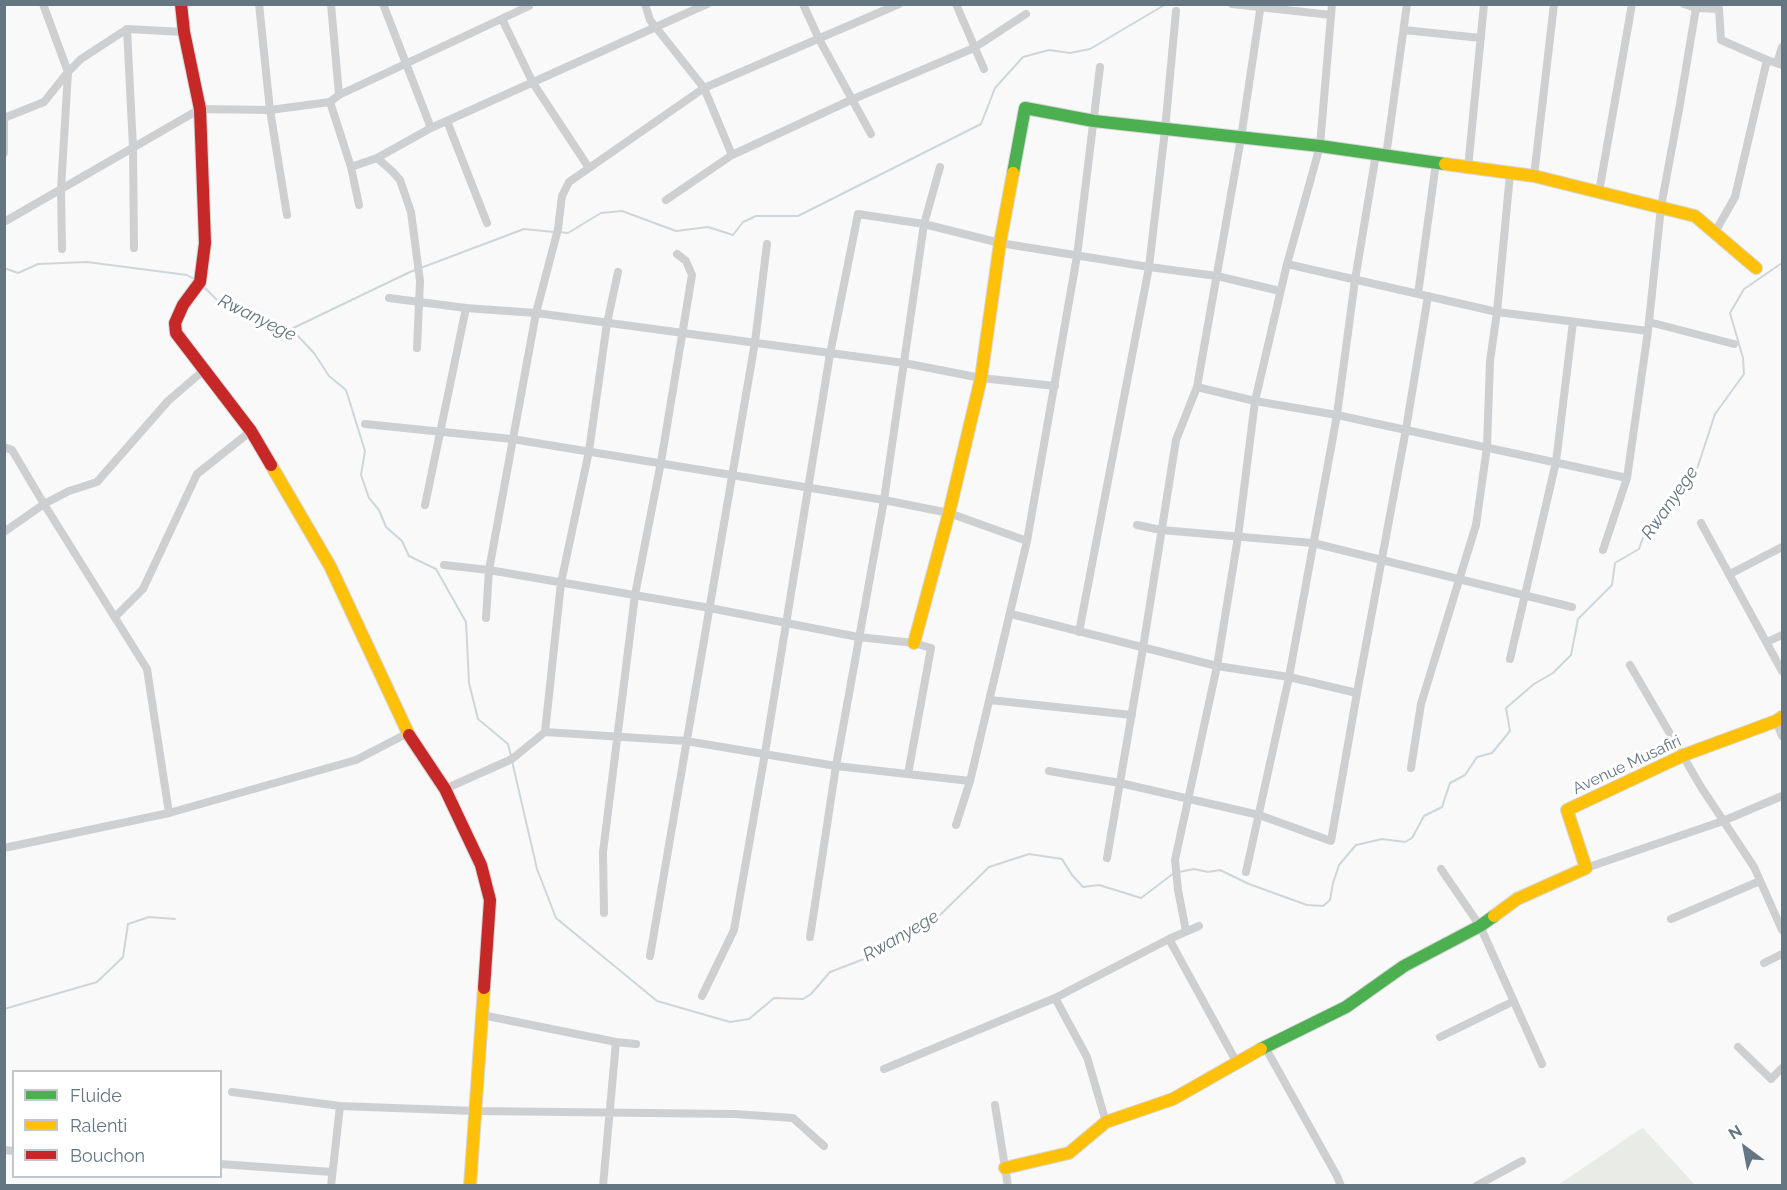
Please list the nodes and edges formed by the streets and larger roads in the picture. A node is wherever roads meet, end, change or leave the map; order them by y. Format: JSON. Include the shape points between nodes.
{"nodes":[{"id":1,"x":43,"y":4,"type":"edge"},
{"id":2,"x":182,"y":4,"type":"edge"},
{"id":3,"x":259,"y":4,"type":"edge"},
{"id":4,"x":331,"y":4,"type":"edge"},
{"id":5,"x":382,"y":4,"type":"edge"},
{"id":6,"x":645,"y":4,"type":"edge"},
{"id":7,"x":707,"y":4,"type":"edge"},
{"id":8,"x":803,"y":4,"type":"edge"},
{"id":9,"x":898,"y":4,"type":"edge"},
{"id":10,"x":956,"y":4,"type":"edge"},
{"id":11,"x":1232,"y":4,"type":"edge"},
{"id":12,"x":1332,"y":4,"type":"edge"},
{"id":13,"x":1407,"y":4,"type":"edge"},
{"id":14,"x":1484,"y":4,"type":"edge"},
{"id":15,"x":1554,"y":4,"type":"edge"},
{"id":16,"x":1632,"y":4,"type":"edge"},
{"id":17,"x":1684,"y":4,"type":"edge"},
{"id":18,"x":529,"y":6,"type":"dead end"},
{"id":19,"x":1260,"y":6,"type":"edge"},
{"id":20,"x":1719,"y":7,"type":"edge"},
{"id":21,"x":1696,"y":8,"type":"junction"},
{"id":22,"x":1176,"y":11,"type":"dead end"},
{"id":23,"x":1026,"y":14,"type":"dead end"},
{"id":24,"x":1331,"y":15,"type":"junction"},
{"id":25,"x":502,"y":19,"type":"junction"},
{"id":26,"x":657,"y":27,"type":"junction"},
{"id":27,"x":127,"y":28,"type":"junction"},
{"id":28,"x":1404,"y":30,"type":"junction"},
{"id":29,"x":184,"y":32,"type":"junction"},
{"id":30,"x":1481,"y":38,"type":"junction"},
{"id":31,"x":819,"y":39,"type":"junction"},
{"id":32,"x":1782,"y":47,"type":"edge"},
{"id":33,"x":974,"y":48,"type":"junction"},
{"id":34,"x":1767,"y":60,"type":"junction"},
{"id":35,"x":406,"y":64,"type":"junction"},
{"id":36,"x":1780,"y":64,"type":"edge"},
{"id":37,"x":1100,"y":67,"type":"dead end"},
{"id":38,"x":984,"y":69,"type":"dead end"},
{"id":39,"x":68,"y":72,"type":"junction"},
{"id":40,"x":533,"y":83,"type":"junction"},
{"id":41,"x":704,"y":88,"type":"junction"},
{"id":42,"x":339,"y":95,"type":"junction"},
{"id":43,"x":851,"y":100,"type":"junction"},
{"id":44,"x":330,"y":102,"type":"junction"},
{"id":45,"x":200,"y":110,"type":"junction"},
{"id":46,"x":270,"y":110,"type":"junction"},
{"id":47,"x":5,"y":117,"type":"edge"},
{"id":48,"x":447,"y":121,"type":"junction"},
{"id":49,"x":1094,"y":121,"type":"junction"},
{"id":50,"x":431,"y":128,"type":"junction"},
{"id":51,"x":1165,"y":130,"type":"junction"},
{"id":52,"x":871,"y":134,"type":"dead end"},
{"id":53,"x":1242,"y":138,"type":"junction"},
{"id":54,"x":1320,"y":146,"type":"junction"},
{"id":55,"x":133,"y":148,"type":"junction"},
{"id":56,"x":4,"y":153,"type":"edge"},
{"id":57,"x":732,"y":155,"type":"junction"},
{"id":58,"x":1381,"y":155,"type":"junction"},
{"id":59,"x":376,"y":158,"type":"junction"},
{"id":60,"x":1436,"y":164,"type":"junction"},
{"id":61,"x":351,"y":167,"type":"junction"},
{"id":62,"x":940,"y":167,"type":"dead end"},
{"id":63,"x":589,"y":168,"type":"junction"},
{"id":64,"x":1468,"y":168,"type":"junction"},
{"id":65,"x":1510,"y":174,"type":"junction"},
{"id":66,"x":1534,"y":176,"type":"junction"},
{"id":67,"x":62,"y":189,"type":"junction"},
{"id":68,"x":1599,"y":192,"type":"junction"},
{"id":69,"x":666,"y":200,"type":"dead end"},
{"id":70,"x":359,"y":205,"type":"dead end"},
{"id":71,"x":1661,"y":207,"type":"junction"},
{"id":72,"x":287,"y":215,"type":"dead end"},
{"id":73,"x":4,"y":222,"type":"edge"},
{"id":74,"x":487,"y":223,"type":"dead end"},
{"id":75,"x":924,"y":224,"type":"junction"},
{"id":76,"x":1714,"y":234,"type":"junction"},
{"id":77,"x":1000,"y":243,"type":"junction"},
{"id":78,"x":767,"y":244,"type":"dead end"},
{"id":79,"x":134,"y":248,"type":"dead end"},
{"id":80,"x":62,"y":249,"type":"dead end"},
{"id":81,"x":677,"y":254,"type":"dead end"},
{"id":82,"x":1077,"y":256,"type":"junction"},
{"id":83,"x":1287,"y":264,"type":"junction"},
{"id":84,"x":1149,"y":267,"type":"junction"},
{"id":85,"x":1756,"y":268,"type":"dead end"},
{"id":86,"x":618,"y":272,"type":"dead end"},
{"id":87,"x":1217,"y":276,"type":"junction"},
{"id":88,"x":1355,"y":280,"type":"junction"},
{"id":89,"x":1280,"y":291,"type":"junction"},
{"id":90,"x":1423,"y":295,"type":"junction"},
{"id":91,"x":389,"y":298,"type":"dead end"},
{"id":92,"x":419,"y":302,"type":"junction"},
{"id":93,"x":466,"y":308,"type":"junction"},
{"id":94,"x":1497,"y":312,"type":"junction"},
{"id":95,"x":536,"y":313,"type":"junction"},
{"id":96,"x":1573,"y":322,"type":"junction"},
{"id":97,"x":608,"y":323,"type":"junction"},
{"id":98,"x":1648,"y":327,"type":"junction"},
{"id":99,"x":681,"y":333,"type":"junction"},
{"id":100,"x":755,"y":342,"type":"junction"},
{"id":101,"x":1734,"y":344,"type":"dead end"},
{"id":102,"x":417,"y":348,"type":"dead end"},
{"id":103,"x":830,"y":354,"type":"junction"},
{"id":104,"x":904,"y":363,"type":"junction"},
{"id":105,"x":204,"y":370,"type":"junction"},
{"id":106,"x":981,"y":378,"type":"junction"},
{"id":107,"x":1055,"y":386,"type":"junction"},
{"id":108,"x":1197,"y":387,"type":"junction"},
{"id":109,"x":1255,"y":401,"type":"junction"},
{"id":110,"x":1337,"y":415,"type":"junction"},
{"id":111,"x":365,"y":424,"type":"dead end"},
{"id":112,"x":1406,"y":429,"type":"junction"},
{"id":113,"x":251,"y":431,"type":"junction"},
{"id":114,"x":441,"y":432,"type":"junction"},
{"id":115,"x":512,"y":439,"type":"junction"},
{"id":116,"x":4,"y":447,"type":"edge"},
{"id":117,"x":1488,"y":447,"type":"junction"},
{"id":118,"x":589,"y":451,"type":"junction"},
{"id":119,"x":661,"y":462,"type":"junction"},
{"id":120,"x":1556,"y":462,"type":"junction"},
{"id":121,"x":732,"y":474,"type":"junction"},
{"id":122,"x":1627,"y":478,"type":"junction"},
{"id":123,"x":807,"y":487,"type":"junction"},
{"id":124,"x":884,"y":500,"type":"junction"},
{"id":125,"x":44,"y":504,"type":"junction"},
{"id":126,"x":425,"y":505,"type":"dead end"},
{"id":127,"x":949,"y":513,"type":"junction"},
{"id":128,"x":1701,"y":523,"type":"dead end"},
{"id":129,"x":1137,"y":525,"type":"dead end"},
{"id":130,"x":1161,"y":530,"type":"junction"},
{"id":131,"x":4,"y":532,"type":"edge"},
{"id":132,"x":1238,"y":537,"type":"junction"},
{"id":133,"x":1027,"y":542,"type":"junction"},
{"id":134,"x":1313,"y":543,"type":"junction"},
{"id":135,"x":1782,"y":547,"type":"edge"},
{"id":136,"x":1603,"y":550,"type":"dead end"},
{"id":137,"x":1382,"y":560,"type":"junction"},
{"id":138,"x":444,"y":565,"type":"dead end"},
{"id":139,"x":489,"y":570,"type":"junction"},
{"id":140,"x":1730,"y":574,"type":"junction"},
{"id":141,"x":1460,"y":579,"type":"junction"},
{"id":142,"x":561,"y":583,"type":"junction"},
{"id":143,"x":1526,"y":594,"type":"junction"},
{"id":144,"x":635,"y":595,"type":"junction"},
{"id":145,"x":1572,"y":607,"type":"dead end"},
{"id":146,"x":710,"y":608,"type":"junction"},
{"id":147,"x":1011,"y":614,"type":"junction"},
{"id":148,"x":114,"y":617,"type":"junction"},
{"id":149,"x":486,"y":618,"type":"dead end"},
{"id":150,"x":785,"y":623,"type":"junction"},
{"id":151,"x":1079,"y":632,"type":"junction"},
{"id":152,"x":1782,"y":635,"type":"edge"},
{"id":153,"x":858,"y":637,"type":"junction"},
{"id":154,"x":1767,"y":642,"type":"junction"},
{"id":155,"x":914,"y":643,"type":"junction"},
{"id":156,"x":1143,"y":648,"type":"junction"},
{"id":157,"x":1510,"y":659,"type":"dead end"},
{"id":158,"x":1630,"y":665,"type":"dead end"},
{"id":159,"x":1217,"y":666,"type":"junction"},
{"id":160,"x":1782,"y":671,"type":"edge"},
{"id":161,"x":1289,"y":678,"type":"junction"},
{"id":162,"x":1357,"y":693,"type":"junction"},
{"id":163,"x":990,"y":700,"type":"junction"},
{"id":164,"x":1132,"y":715,"type":"junction"},
{"id":165,"x":1779,"y":719,"type":"edge"},
{"id":166,"x":545,"y":732,"type":"junction"},
{"id":167,"x":408,"y":733,"type":"junction"},
{"id":168,"x":1782,"y":736,"type":"edge"},
{"id":169,"x":618,"y":737,"type":"junction"},
{"id":170,"x":686,"y":741,"type":"junction"},
{"id":171,"x":765,"y":753,"type":"junction"},
{"id":172,"x":1684,"y":755,"type":"junction"},
{"id":173,"x":836,"y":766,"type":"junction"},
{"id":174,"x":1411,"y":768,"type":"dead end"},
{"id":175,"x":1049,"y":771,"type":"dead end"},
{"id":176,"x":908,"y":774,"type":"junction"},
{"id":177,"x":970,"y":781,"type":"junction"},
{"id":178,"x":1120,"y":783,"type":"junction"},
{"id":179,"x":445,"y":789,"type":"junction"},
{"id":180,"x":1782,"y":796,"type":"edge"},
{"id":181,"x":1188,"y":798,"type":"junction"},
{"id":182,"x":169,"y":813,"type":"junction"},
{"id":183,"x":1259,"y":815,"type":"junction"},
{"id":184,"x":1723,"y":820,"type":"junction"},
{"id":185,"x":956,"y":825,"type":"dead end"},
{"id":186,"x":4,"y":849,"type":"edge"},
{"id":187,"x":1107,"y":858,"type":"dead end"},
{"id":188,"x":1440,"y":868,"type":"dead end"},
{"id":189,"x":1586,"y":868,"type":"junction"},
{"id":190,"x":1246,"y":872,"type":"dead end"},
{"id":191,"x":1760,"y":880,"type":"junction"},
{"id":192,"x":604,"y":913,"type":"dead end"},
{"id":193,"x":1671,"y":919,"type":"dead end"},
{"id":194,"x":1199,"y":926,"type":"dead end"},
{"id":195,"x":1480,"y":926,"type":"junction"},
{"id":196,"x":1782,"y":930,"type":"edge"},
{"id":197,"x":1186,"y":931,"type":"junction"},
{"id":198,"x":810,"y":937,"type":"dead end"},
{"id":199,"x":1169,"y":939,"type":"junction"},
{"id":200,"x":1782,"y":954,"type":"edge"},
{"id":201,"x":650,"y":956,"type":"dead end"},
{"id":202,"x":1764,"y":963,"type":"dead end"},
{"id":203,"x":702,"y":996,"type":"dead end"},
{"id":204,"x":1055,"y":998,"type":"junction"},
{"id":205,"x":1514,"y":1001,"type":"junction"},
{"id":206,"x":482,"y":1015,"type":"junction"},
{"id":207,"x":1440,"y":1037,"type":"dead end"},
{"id":208,"x":616,"y":1042,"type":"junction"},
{"id":209,"x":636,"y":1044,"type":"dead end"},
{"id":210,"x":1265,"y":1047,"type":"junction"},
{"id":211,"x":1738,"y":1047,"type":"dead end"},
{"id":212,"x":1237,"y":1062,"type":"junction"},
{"id":213,"x":1542,"y":1064,"type":"dead end"},
{"id":214,"x":1782,"y":1068,"type":"edge"},
{"id":215,"x":884,"y":1069,"type":"dead end"},
{"id":216,"x":231,"y":1092,"type":"dead end"},
{"id":217,"x":995,"y":1105,"type":"dead end"},
{"id":218,"x":340,"y":1106,"type":"junction"},
{"id":219,"x":475,"y":1111,"type":"junction"},
{"id":220,"x":609,"y":1112,"type":"junction"},
{"id":221,"x":1106,"y":1122,"type":"junction"},
{"id":222,"x":824,"y":1146,"type":"dead end"},
{"id":223,"x":1522,"y":1161,"type":"dead end"},
{"id":224,"x":222,"y":1164,"type":"edge"},
{"id":225,"x":1005,"y":1168,"type":"junction"},
{"id":226,"x":332,"y":1172,"type":"junction"},
{"id":227,"x":331,"y":1185,"type":"edge"},
{"id":228,"x":470,"y":1185,"type":"edge"},
{"id":229,"x":603,"y":1185,"type":"edge"},
{"id":230,"x":1008,"y":1185,"type":"edge"},
{"id":231,"x":1341,"y":1185,"type":"edge"},
{"id":232,"x":1476,"y":1185,"type":"edge"}],
"edges":[{"from":1,"to":39,"type":"street"},
{"from":2,"to":29,"type":"street"},
{"from":3,"to":46,"type":"street"},
{"from":4,"to":42,"type":"street"},
{"from":5,"to":35,"type":"street"},
{"from":6,"to":26,"type":"street"},
{"from":7,"to":26,"type":"street"},
{"from":8,"to":31,"type":"street"},
{"from":9,"to":31,"type":"street"},
{"from":10,"to":33,"type":"street"},
{"from":11,"to":19,"type":"street"},
{"from":12,"to":24,"type":"street"},
{"from":13,"to":28,"type":"street"},
{"from":14,"to":30,"type":"street"},
{"from":15,"to":66,"type":"street"},
{"from":16,"to":68,"type":"street"},
{"from":17,"to":21,"type":"street"},
{"from":18,"to":25,"type":"street"},
{"from":19,"to":24,"type":"street"},
{"from":19,"to":53,"type":"street"},
{"from":20,"to":21,"type":"street"},
{"from":20,"to":34,"type":"street","via":[[1721,40]]},
{"from":21,"to":71,"type":"street"},
{"from":22,"to":51,"type":"street"},
{"from":23,"to":33,"type":"street"},
{"from":24,"to":54,"type":"street"},
{"from":25,"to":35,"type":"street"},
{"from":25,"to":40,"type":"street"},
{"from":26,"to":40,"type":"street"},
{"from":26,"to":41,"type":"street"},
{"from":27,"to":29,"type":"street"},
{"from":27,"to":39,"type":"street"},
{"from":27,"to":55,"type":"street"},
{"from":28,"to":30,"type":"street"},
{"from":28,"to":58,"type":"street"},
{"from":29,"to":45,"type":"street"},
{"from":30,"to":64,"type":"street"},
{"from":31,"to":41,"type":"street"},
{"from":31,"to":43,"type":"street"},
{"from":32,"to":36,"type":"street"},
{"from":33,"to":38,"type":"street"},
{"from":33,"to":43,"type":"street"},
{"from":34,"to":36,"type":"street"},
{"from":34,"to":76,"type":"street","via":[[1735,196]]},
{"from":35,"to":42,"type":"street"},
{"from":35,"to":50,"type":"street"},
{"from":37,"to":49,"type":"street"},
{"from":39,"to":47,"type":"street","via":[[44,102]]},
{"from":39,"to":67,"type":"street"},
{"from":40,"to":48,"type":"street"},
{"from":40,"to":63,"type":"street"},
{"from":41,"to":57,"type":"street"},
{"from":41,"to":63,"type":"street"},
{"from":42,"to":44,"type":"street"},
{"from":43,"to":52,"type":"street"},
{"from":43,"to":57,"type":"street"},
{"from":44,"to":46,"type":"street"},
{"from":44,"to":61,"type":"street"},
{"from":45,"to":46,"type":"street"},
{"from":45,"to":55,"type":"street"},
{"from":45,"to":105,"type":"street","via":[[205,243],[200,282],[183,305],[176,333]]},
{"from":46,"to":72,"type":"street"},
{"from":47,"to":56,"type":"street"},
{"from":48,"to":50,"type":"street"},
{"from":48,"to":74,"type":"street"},
{"from":49,"to":51,"type":"street"},
{"from":49,"to":77,"type":"street","via":[[1025,108]]},
{"from":49,"to":82,"type":"street"},
{"from":50,"to":59,"type":"street"},
{"from":51,"to":53,"type":"street"},
{"from":51,"to":84,"type":"street"},
{"from":53,"to":54,"type":"street"},
{"from":53,"to":87,"type":"street"},
{"from":54,"to":58,"type":"street"},
{"from":54,"to":83,"type":"street"},
{"from":55,"to":67,"type":"street"},
{"from":55,"to":79,"type":"street"},
{"from":57,"to":69,"type":"street"},
{"from":58,"to":60,"type":"street"},
{"from":58,"to":88,"type":"street"},
{"from":59,"to":61,"type":"street"},
{"from":59,"to":92,"type":"street","via":[[400,180],[411,212]]},
{"from":60,"to":64,"type":"street"},
{"from":60,"to":90,"type":"street"},
{"from":61,"to":70,"type":"street"},
{"from":62,"to":75,"type":"street"},
{"from":63,"to":95,"type":"street","via":[[569,182],[562,196],[557,233]]},
{"from":64,"to":65,"type":"street"},
{"from":65,"to":66,"type":"street"},
{"from":65,"to":94,"type":"street"},
{"from":66,"to":68,"type":"street"},
{"from":67,"to":73,"type":"street"},
{"from":67,"to":80,"type":"street"},
{"from":68,"to":71,"type":"street"},
{"from":71,"to":76,"type":"street","via":[[1695,216]]},
{"from":71,"to":98,"type":"street"},
{"from":75,"to":77,"type":"street"},
{"from":75,"to":103,"type":"street","via":[[858,214]]},
{"from":75,"to":104,"type":"street"},
{"from":76,"to":85,"type":"street"},
{"from":77,"to":82,"type":"street"},
{"from":77,"to":106,"type":"street"},
{"from":78,"to":100,"type":"street"},
{"from":81,"to":99,"type":"street","via":[[686,261],[692,275]]},
{"from":82,"to":84,"type":"street"},
{"from":82,"to":107,"type":"street"},
{"from":83,"to":88,"type":"street"},
{"from":83,"to":89,"type":"street"},
{"from":84,"to":87,"type":"street"},
{"from":84,"to":151,"type":"street"},
{"from":86,"to":97,"type":"street"},
{"from":87,"to":89,"type":"street"},
{"from":87,"to":108,"type":"street"},
{"from":88,"to":90,"type":"street"},
{"from":88,"to":110,"type":"street"},
{"from":89,"to":109,"type":"street"},
{"from":90,"to":94,"type":"street"},
{"from":90,"to":112,"type":"street"},
{"from":91,"to":92,"type":"street"},
{"from":92,"to":93,"type":"street"},
{"from":92,"to":102,"type":"street"},
{"from":93,"to":95,"type":"street"},
{"from":93,"to":114,"type":"street"},
{"from":94,"to":96,"type":"street"},
{"from":94,"to":117,"type":"street","via":[[1490,362]]},
{"from":95,"to":97,"type":"street"},
{"from":95,"to":115,"type":"street"},
{"from":96,"to":98,"type":"street"},
{"from":96,"to":120,"type":"street"},
{"from":97,"to":99,"type":"street"},
{"from":97,"to":118,"type":"street"},
{"from":98,"to":101,"type":"street"},
{"from":98,"to":122,"type":"street"},
{"from":99,"to":100,"type":"street"},
{"from":99,"to":119,"type":"street"},
{"from":100,"to":103,"type":"street"},
{"from":100,"to":121,"type":"street"},
{"from":103,"to":104,"type":"street"},
{"from":103,"to":123,"type":"street"},
{"from":104,"to":106,"type":"street"},
{"from":104,"to":124,"type":"street"},
{"from":105,"to":113,"type":"street"},
{"from":105,"to":125,"type":"street","via":[[168,401],[97,482]]},
{"from":106,"to":107,"type":"street"},
{"from":106,"to":127,"type":"street"},
{"from":107,"to":133,"type":"street"},
{"from":108,"to":109,"type":"street"},
{"from":108,"to":130,"type":"street","via":[[1176,440]]},
{"from":109,"to":110,"type":"street"},
{"from":109,"to":132,"type":"street"},
{"from":110,"to":112,"type":"street"},
{"from":110,"to":134,"type":"street"},
{"from":111,"to":114,"type":"street"},
{"from":112,"to":117,"type":"street"},
{"from":112,"to":137,"type":"street"},
{"from":113,"to":148,"type":"street","via":[[197,474],[143,589]]},
{"from":113,"to":167,"type":"street","via":[[330,566]]},
{"from":114,"to":115,"type":"street"},
{"from":114,"to":126,"type":"street"},
{"from":115,"to":118,"type":"street"},
{"from":115,"to":139,"type":"street"},
{"from":116,"to":125,"type":"street","via":[[12,450]]},
{"from":117,"to":120,"type":"street"},
{"from":117,"to":141,"type":"street","via":[[1476,525]]},
{"from":118,"to":119,"type":"street"},
{"from":118,"to":142,"type":"street"},
{"from":119,"to":121,"type":"street"},
{"from":119,"to":144,"type":"street"},
{"from":120,"to":122,"type":"street"},
{"from":120,"to":143,"type":"street"},
{"from":121,"to":123,"type":"street"},
{"from":121,"to":146,"type":"street"},
{"from":122,"to":136,"type":"street"},
{"from":123,"to":124,"type":"street"},
{"from":123,"to":150,"type":"street"},
{"from":124,"to":127,"type":"street"},
{"from":124,"to":153,"type":"street"},
{"from":125,"to":131,"type":"street"},
{"from":125,"to":148,"type":"street"},
{"from":127,"to":133,"type":"street"},
{"from":127,"to":155,"type":"street"},
{"from":128,"to":140,"type":"street"},
{"from":129,"to":130,"type":"street"},
{"from":130,"to":132,"type":"street"},
{"from":130,"to":156,"type":"street"},
{"from":132,"to":134,"type":"street"},
{"from":132,"to":159,"type":"street"},
{"from":133,"to":147,"type":"street"},
{"from":134,"to":137,"type":"street"},
{"from":134,"to":161,"type":"street"},
{"from":135,"to":140,"type":"street"},
{"from":137,"to":141,"type":"street"},
{"from":137,"to":162,"type":"street"},
{"from":138,"to":139,"type":"street"},
{"from":139,"to":142,"type":"street"},
{"from":139,"to":149,"type":"street"},
{"from":140,"to":154,"type":"street"},
{"from":141,"to":143,"type":"street"},
{"from":141,"to":174,"type":"street","via":[[1421,704]]},
{"from":142,"to":144,"type":"street"},
{"from":142,"to":166,"type":"street"},
{"from":143,"to":145,"type":"street"},
{"from":143,"to":157,"type":"street"},
{"from":144,"to":146,"type":"street"},
{"from":144,"to":169,"type":"street"},
{"from":146,"to":150,"type":"street"},
{"from":146,"to":170,"type":"street"},
{"from":147,"to":151,"type":"street"},
{"from":147,"to":163,"type":"street"},
{"from":148,"to":182,"type":"street","via":[[147,669]]},
{"from":150,"to":153,"type":"street"},
{"from":150,"to":171,"type":"street"},
{"from":151,"to":156,"type":"street"},
{"from":152,"to":154,"type":"street"},
{"from":153,"to":155,"type":"street"},
{"from":153,"to":173,"type":"street"},
{"from":154,"to":160,"type":"street"},
{"from":155,"to":176,"type":"street","via":[[931,648]]},
{"from":156,"to":159,"type":"street"},
{"from":156,"to":164,"type":"street"},
{"from":158,"to":172,"type":"street"},
{"from":159,"to":161,"type":"street"},
{"from":159,"to":181,"type":"street"},
{"from":161,"to":162,"type":"street"},
{"from":161,"to":183,"type":"street"},
{"from":162,"to":183,"type":"street","via":[[1331,841]]},
{"from":163,"to":164,"type":"street"},
{"from":163,"to":177,"type":"street"},
{"from":164,"to":178,"type":"street"},
{"from":165,"to":168,"type":"street"},
{"from":165,"to":172,"type":"street","name":"Avenue Musafiri"},
{"from":166,"to":169,"type":"street"},
{"from":166,"to":179,"type":"street","via":[[512,759]]},
{"from":167,"to":179,"type":"street"},
{"from":167,"to":182,"type":"street","via":[[356,760]]},
{"from":169,"to":170,"type":"street"},
{"from":169,"to":192,"type":"street","via":[[603,852]]},
{"from":170,"to":171,"type":"street"},
{"from":170,"to":201,"type":"street"},
{"from":171,"to":173,"type":"street"},
{"from":171,"to":203,"type":"street","via":[[734,930]]},
{"from":172,"to":184,"type":"street"},
{"from":172,"to":189,"type":"street","name":"Avenue Musafiri","via":[[1567,810]]},
{"from":173,"to":176,"type":"street"},
{"from":173,"to":198,"type":"street"},
{"from":175,"to":178,"type":"street"},
{"from":176,"to":177,"type":"street"},
{"from":177,"to":185,"type":"street"},
{"from":178,"to":181,"type":"street"},
{"from":178,"to":187,"type":"street"},
{"from":179,"to":206,"type":"street","via":[[481,865],[490,900]]},
{"from":180,"to":184,"type":"street"},
{"from":181,"to":183,"type":"street"},
{"from":181,"to":197,"type":"street","via":[[1175,860]]},
{"from":182,"to":186,"type":"street"},
{"from":183,"to":190,"type":"street"},
{"from":184,"to":189,"type":"street"},
{"from":184,"to":191,"type":"street"},
{"from":188,"to":195,"type":"street"},
{"from":189,"to":195,"type":"street","via":[[1517,899]]},
{"from":191,"to":193,"type":"street"},
{"from":191,"to":196,"type":"street"},
{"from":194,"to":197,"type":"street"},
{"from":195,"to":205,"type":"street"},
{"from":195,"to":210,"type":"street","via":[[1404,966],[1346,1007]]},
{"from":197,"to":199,"type":"street"},
{"from":199,"to":204,"type":"street"},
{"from":199,"to":212,"type":"street"},
{"from":200,"to":202,"type":"street"},
{"from":204,"to":215,"type":"street"},
{"from":204,"to":221,"type":"street","via":[[1087,1057]]},
{"from":205,"to":207,"type":"street"},
{"from":205,"to":213,"type":"street"},
{"from":206,"to":208,"type":"street"},
{"from":206,"to":219,"type":"street"},
{"from":208,"to":209,"type":"street"},
{"from":208,"to":220,"type":"street"},
{"from":210,"to":212,"type":"street"},
{"from":210,"to":231,"type":"street"},
{"from":211,"to":214,"type":"street","via":[[1771,1079]]},
{"from":212,"to":221,"type":"street","via":[[1173,1099]]},
{"from":216,"to":218,"type":"street"},
{"from":217,"to":225,"type":"street"},
{"from":218,"to":219,"type":"street"},
{"from":218,"to":226,"type":"street"},
{"from":219,"to":220,"type":"street"},
{"from":219,"to":228,"type":"street"},
{"from":220,"to":222,"type":"street","via":[[793,1118]]},
{"from":220,"to":229,"type":"street"},
{"from":221,"to":225,"type":"street","via":[[1069,1153]]},
{"from":223,"to":232,"type":"street"},
{"from":224,"to":226,"type":"street"},
{"from":225,"to":230,"type":"street"},
{"from":226,"to":227,"type":"street"}]}
